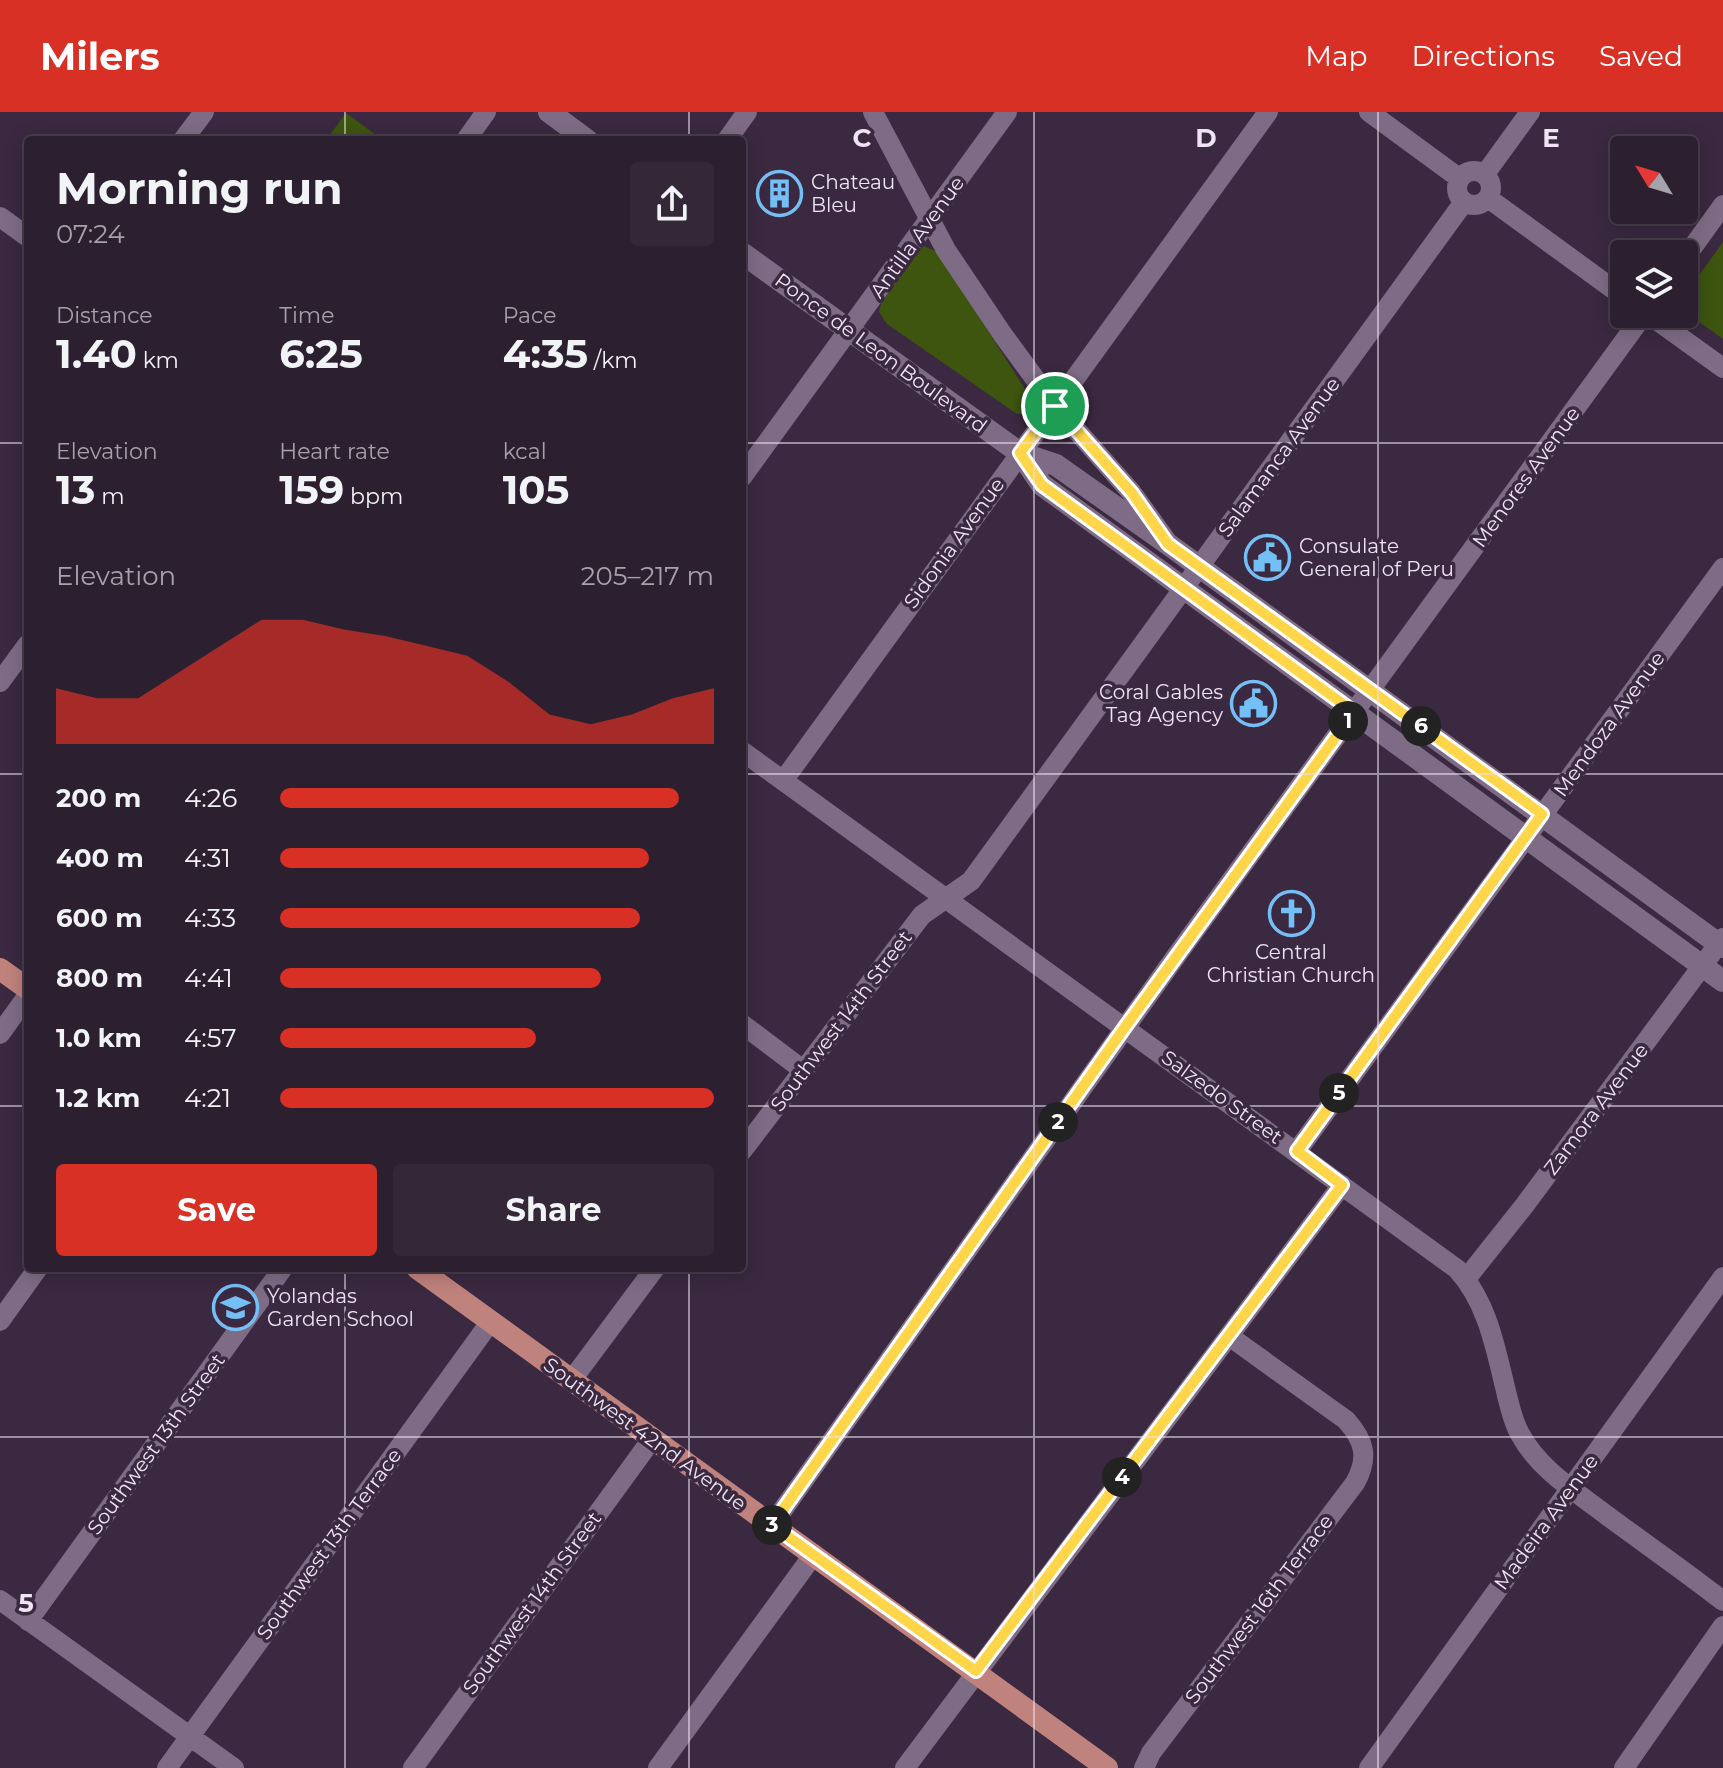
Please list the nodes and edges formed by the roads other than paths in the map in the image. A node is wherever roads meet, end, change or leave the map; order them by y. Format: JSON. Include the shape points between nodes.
{"nodes":[{"id":1,"x":204,"y":112,"type":"edge"},
{"id":2,"x":486,"y":112,"type":"edge"},
{"id":3,"x":549,"y":112,"type":"edge"},
{"id":4,"x":747,"y":112,"type":"edge"},
{"id":5,"x":873,"y":112,"type":"edge"},
{"id":6,"x":1007,"y":112,"type":"edge"},
{"id":7,"x":1268,"y":112,"type":"edge"},
{"id":8,"x":1369,"y":112,"type":"edge"},
{"id":9,"x":1530,"y":112,"type":"edge"},
{"id":10,"x":186,"y":136,"type":"edge"},
{"id":11,"x":469,"y":136,"type":"edge"},
{"id":12,"x":582,"y":136,"type":"edge"},
{"id":13,"x":730,"y":136,"type":"edge"},
{"id":14,"x":1485,"y":174,"type":"junction"},
{"id":15,"x":1459,"y":178,"type":"junction"},
{"id":16,"x":1488,"y":198,"type":"junction"},
{"id":17,"x":1464,"y":202,"type":"junction"},
{"id":18,"x":1723,"y":205,"type":"edge"},
{"id":19,"x":0,"y":217,"type":"edge"},
{"id":20,"x":929,"y":219,"type":"junction"},
{"id":21,"x":24,"y":234,"type":"edge"},
{"id":22,"x":1698,"y":240,"type":"edge"},
{"id":23,"x":746,"y":256,"type":"edge"},
{"id":24,"x":1610,"y":287,"type":"edge"},
{"id":25,"x":1636,"y":328,"type":"edge"},
{"id":26,"x":1666,"y":328,"type":"edge"},
{"id":27,"x":848,"y":331,"type":"junction"},
{"id":28,"x":1723,"y":368,"type":"edge"},
{"id":29,"x":1055,"y":406,"type":"junction"},
{"id":30,"x":1020,"y":453,"type":"junction"},
{"id":31,"x":746,"y":471,"type":"edge"},
{"id":32,"x":1168,"y":544,"type":"junction"},
{"id":33,"x":1199,"y":566,"type":"junction"},
{"id":34,"x":1723,"y":568,"type":"edge"},
{"id":35,"x":1183,"y":588,"type":"junction"},
{"id":36,"x":24,"y":649,"type":"edge"},
{"id":37,"x":0,"y":682,"type":"edge"},
{"id":38,"x":1370,"y":690,"type":"junction"},
{"id":39,"x":1354,"y":712,"type":"junction"},
{"id":40,"x":746,"y":754,"type":"edge"},
{"id":41,"x":783,"y":781,"type":"junction"},
{"id":42,"x":1542,"y":814,"type":"junction"},
{"id":43,"x":1526,"y":836,"type":"junction"},
{"id":44,"x":946,"y":899,"type":"junction"},
{"id":45,"x":1721,"y":943,"type":"edge"},
{"id":46,"x":1702,"y":965,"type":"junction"},
{"id":47,"x":0,"y":969,"type":"edge"},
{"id":48,"x":1723,"y":981,"type":"edge"},
{"id":49,"x":24,"y":986,"type":"edge"},
{"id":50,"x":24,"y":1001,"type":"edge"},
{"id":51,"x":746,"y":1027,"type":"edge"},
{"id":52,"x":1125,"y":1027,"type":"junction"},
{"id":53,"x":0,"y":1034,"type":"edge"},
{"id":54,"x":803,"y":1070,"type":"junction"},
{"id":55,"x":746,"y":1146,"type":"edge"},
{"id":56,"x":1297,"y":1151,"type":"junction"},
{"id":57,"x":1342,"y":1185,"type":"junction"},
{"id":58,"x":35,"y":1272,"type":"edge"},
{"id":59,"x":280,"y":1272,"type":"edge"},
{"id":60,"x":652,"y":1272,"type":"edge"},
{"id":61,"x":442,"y":1275,"type":"edge"},
{"id":62,"x":1723,"y":1277,"type":"edge"},
{"id":63,"x":1466,"y":1279,"type":"junction"},
{"id":64,"x":0,"y":1321,"type":"edge"},
{"id":65,"x":491,"y":1321,"type":"junction"},
{"id":66,"x":1229,"y":1336,"type":"junction"},
{"id":67,"x":571,"y":1381,"type":"junction"},
{"id":68,"x":652,"y":1439,"type":"junction"},
{"id":69,"x":1571,"y":1487,"type":"junction"},
{"id":70,"x":772,"y":1525,"type":"junction"},
{"id":71,"x":814,"y":1554,"type":"junction"},
{"id":72,"x":1723,"y":1602,"type":"edge"},
{"id":73,"x":2,"y":1604,"type":"edge"},
{"id":74,"x":1723,"y":1618,"type":"edge"},
{"id":75,"x":28,"y":1621,"type":"junction"},
{"id":76,"x":1723,"y":1626,"type":"edge"},
{"id":77,"x":976,"y":1671,"type":"junction"},
{"id":78,"x":190,"y":1736,"type":"junction"},
{"id":79,"x":167,"y":1768,"type":"edge"},
{"id":80,"x":234,"y":1768,"type":"edge"},
{"id":81,"x":413,"y":1768,"type":"edge"},
{"id":82,"x":658,"y":1768,"type":"edge"},
{"id":83,"x":905,"y":1768,"type":"edge"},
{"id":84,"x":1107,"y":1768,"type":"edge"},
{"id":85,"x":1144,"y":1768,"type":"edge"},
{"id":86,"x":1369,"y":1768,"type":"edge"},
{"id":87,"x":1624,"y":1768,"type":"edge"}],
"edges":[{"from":1,"to":10,"type":"street"},
{"from":2,"to":11,"type":"street"},
{"from":3,"to":12,"type":"street"},
{"from":4,"to":13,"type":"street"},
{"from":5,"to":20,"type":"street"},
{"from":6,"to":20,"type":"street","name":"Antilla Avenue"},
{"from":7,"to":29,"type":"street","name":"Sidonia Avenue"},
{"from":8,"to":15,"type":"street"},
{"from":9,"to":14,"type":"street"},
{"from":14,"to":15,"type":"street","via":[[1469,171]]},
{"from":14,"to":16,"type":"street","via":[[1491,188]]},
{"from":15,"to":17,"type":"street","via":[[1457,194]]},
{"from":16,"to":17,"type":"street","via":[[1474,206]]},
{"from":16,"to":24,"type":"street"},
{"from":17,"to":33,"type":"street","name":"Salamanca Avenue"},
{"from":18,"to":22,"type":"street"},
{"from":19,"to":21,"type":"street"},
{"from":20,"to":27,"type":"street","name":"Antilla Avenue"},
{"from":20,"to":29,"type":"street"},
{"from":23,"to":27,"type":"street","name":"Ponce de Leon Boulevard"},
{"from":25,"to":38,"type":"street","name":"Menores Avenue"},
{"from":26,"to":28,"type":"street"},
{"from":27,"to":30,"type":"street","name":"Ponce de Leon Boulevard"},
{"from":27,"to":31,"type":"street","name":"Antilla Avenue"},
{"from":29,"to":30,"type":"street","name":"Sidonia Avenue"},
{"from":29,"to":32,"type":"street","via":[[1132,493]]},
{"from":30,"to":32,"type":"street","name":"Ponce de Leon Boulevard","via":[[1056,465]]},
{"from":30,"to":35,"type":"street","name":"Ponce de Leon Boulevard","via":[[1042,485]]},
{"from":30,"to":41,"type":"street","name":"Sidonia Avenue"},
{"from":32,"to":33,"type":"street","name":"Ponce de Leon Boulevard"},
{"from":33,"to":35,"type":"street","name":"Salamanca Avenue"},
{"from":33,"to":38,"type":"street","name":"Ponce de Leon Boulevard"},
{"from":34,"to":42,"type":"street","name":"Mendoza Avenue"},
{"from":35,"to":39,"type":"street","name":"Ponce de Leon Boulevard"},
{"from":35,"to":44,"type":"street","name":"Salamanca Avenue","via":[[971,881]]},
{"from":36,"to":37,"type":"street"},
{"from":38,"to":39,"type":"street","name":"Menores Avenue"},
{"from":38,"to":42,"type":"street","name":"Ponce de Leon Boulevard"},
{"from":39,"to":43,"type":"street","name":"Ponce de Leon Boulevard"},
{"from":39,"to":52,"type":"street","name":"Menores Avenue"},
{"from":40,"to":41,"type":"street","name":"Salzedo Street"},
{"from":41,"to":44,"type":"street","name":"Salzedo Street"},
{"from":42,"to":43,"type":"street","name":"Mendoza Avenue"},
{"from":42,"to":45,"type":"street","name":"Ponce de Leon Boulevard"},
{"from":43,"to":46,"type":"street","name":"Ponce de Leon Boulevard"},
{"from":43,"to":56,"type":"street","name":"Mendoza Avenue"},
{"from":44,"to":52,"type":"street","name":"Salzedo Street"},
{"from":44,"to":54,"type":"street","name":"Southwest 14th Street","via":[[922,915]]},
{"from":45,"to":46,"type":"street","name":"Zamora Avenue"},
{"from":46,"to":48,"type":"street","name":"Ponce de Leon Boulevard"},
{"from":46,"to":63,"type":"street","name":"Zamora Avenue"},
{"from":47,"to":49,"type":"main road"},
{"from":50,"to":53,"type":"street"},
{"from":51,"to":54,"type":"street"},
{"from":52,"to":56,"type":"street","name":"Salzedo Street"},
{"from":52,"to":70,"type":"street","name":"Menores Avenue"},
{"from":54,"to":55,"type":"street","name":"Southwest 14th Street"},
{"from":56,"to":57,"type":"street","name":"Salzedo Street"},
{"from":57,"to":63,"type":"street","name":"Salzedo Street"},
{"from":57,"to":66,"type":"street"},
{"from":58,"to":64,"type":"street"},
{"from":59,"to":75,"type":"street","name":"Southwest 13th Street"},
{"from":60,"to":67,"type":"street"},
{"from":61,"to":65,"type":"main road","name":"Southwest 42nd Avenue"},
{"from":62,"to":69,"type":"street","name":"Madeira Avenue"},
{"from":63,"to":69,"type":"street","name":"Salzedo Street","via":[[1487,1321],[1518,1432],[1534,1455]]},
{"from":65,"to":67,"type":"main road","name":"Southwest 42nd Avenue"},
{"from":65,"to":78,"type":"street","name":"Southwest 13th Terrace"},
{"from":66,"to":77,"type":"street"},
{"from":66,"to":85,"type":"street","name":"Southwest 16th Terrace","via":[[1346,1420],[1361,1438],[1363,1465],[1355,1483]]},
{"from":67,"to":68,"type":"main road","name":"Southwest 42nd Avenue"},
{"from":68,"to":70,"type":"main road","name":"Southwest 42nd Avenue"},
{"from":68,"to":81,"type":"street","name":"Southwest 14th Street"},
{"from":69,"to":72,"type":"street","name":"Salzedo Street"},
{"from":69,"to":86,"type":"street","name":"Madeira Avenue"},
{"from":70,"to":71,"type":"main road","name":"Southwest 42nd Avenue"},
{"from":71,"to":77,"type":"main road","name":"Southwest 42nd Avenue"},
{"from":71,"to":82,"type":"street"},
{"from":72,"to":74,"type":"street"},
{"from":73,"to":75,"type":"street"},
{"from":75,"to":78,"type":"street"},
{"from":76,"to":87,"type":"street"},
{"from":77,"to":83,"type":"street"},
{"from":77,"to":84,"type":"main road","name":"Southwest 42nd Avenue"},
{"from":78,"to":79,"type":"street","name":"Southwest 13th Terrace"},
{"from":78,"to":80,"type":"street"}]}
